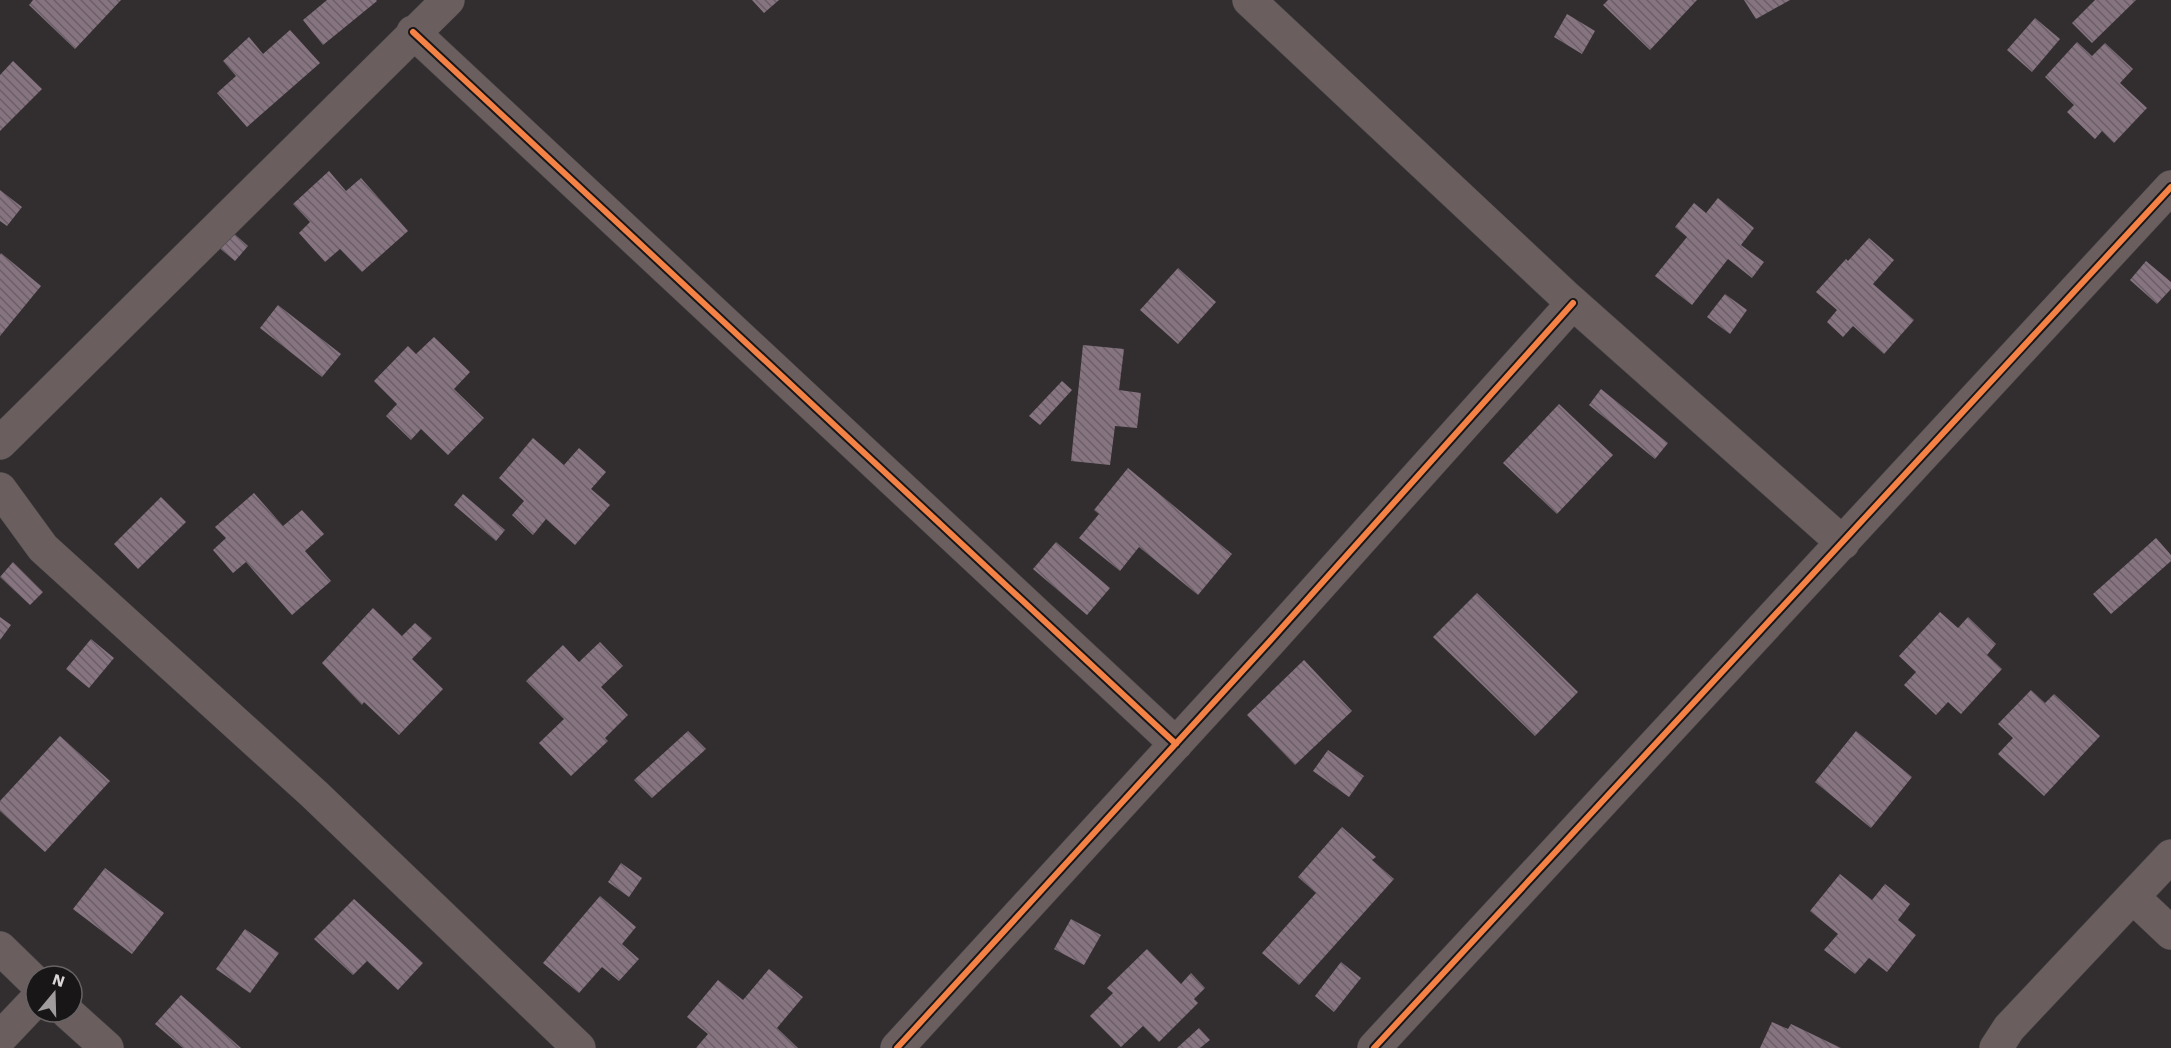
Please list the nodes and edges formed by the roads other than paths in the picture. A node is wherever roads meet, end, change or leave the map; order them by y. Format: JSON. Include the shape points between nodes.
{"nodes":[{"id":1,"x":448,"y":0,"type":"edge"},
{"id":2,"x":1249,"y":0,"type":"edge"},
{"id":3,"x":413,"y":32,"type":"junction"},
{"id":4,"x":2171,"y":187,"type":"edge"},
{"id":5,"x":1573,"y":303,"type":"junction"},
{"id":6,"x":0,"y":443,"type":"edge"},
{"id":7,"x":0,"y":489,"type":"edge"},
{"id":8,"x":1843,"y":543,"type":"junction"},
{"id":9,"x":1176,"y":744,"type":"junction"},
{"id":10,"x":2171,"y":856,"type":"edge"},
{"id":11,"x":2134,"y":898,"type":"junction"},
{"id":12,"x":2171,"y":933,"type":"edge"},
{"id":13,"x":0,"y":948,"type":"edge"},
{"id":14,"x":24,"y":971,"type":"edge"},
{"id":15,"x":24,"y":1013,"type":"edge"},
{"id":16,"x":81,"y":1024,"type":"edge"},
{"id":17,"x":0,"y":1038,"type":"edge"},
{"id":18,"x":107,"y":1048,"type":"edge"},
{"id":19,"x":579,"y":1048,"type":"edge"},
{"id":20,"x":897,"y":1048,"type":"edge"},
{"id":21,"x":1374,"y":1048,"type":"edge"},
{"id":22,"x":1996,"y":1048,"type":"edge"}],
"edges":[{"from":1,"to":3,"type":"street"},
{"from":2,"to":5,"type":"street"},
{"from":3,"to":6,"type":"street"},
{"from":3,"to":9,"type":"street"},
{"from":4,"to":8,"type":"street"},
{"from":5,"to":8,"type":"street"},
{"from":5,"to":9,"type":"street"},
{"from":7,"to":19,"type":"street","via":[[43,548],[314,794]]},
{"from":8,"to":21,"type":"street"},
{"from":9,"to":20,"type":"street"},
{"from":10,"to":11,"type":"street"},
{"from":11,"to":12,"type":"street"},
{"from":11,"to":22,"type":"street","via":[[2009,1028]]},
{"from":13,"to":14,"type":"street"},
{"from":15,"to":17,"type":"street"},
{"from":16,"to":18,"type":"street"}]}
